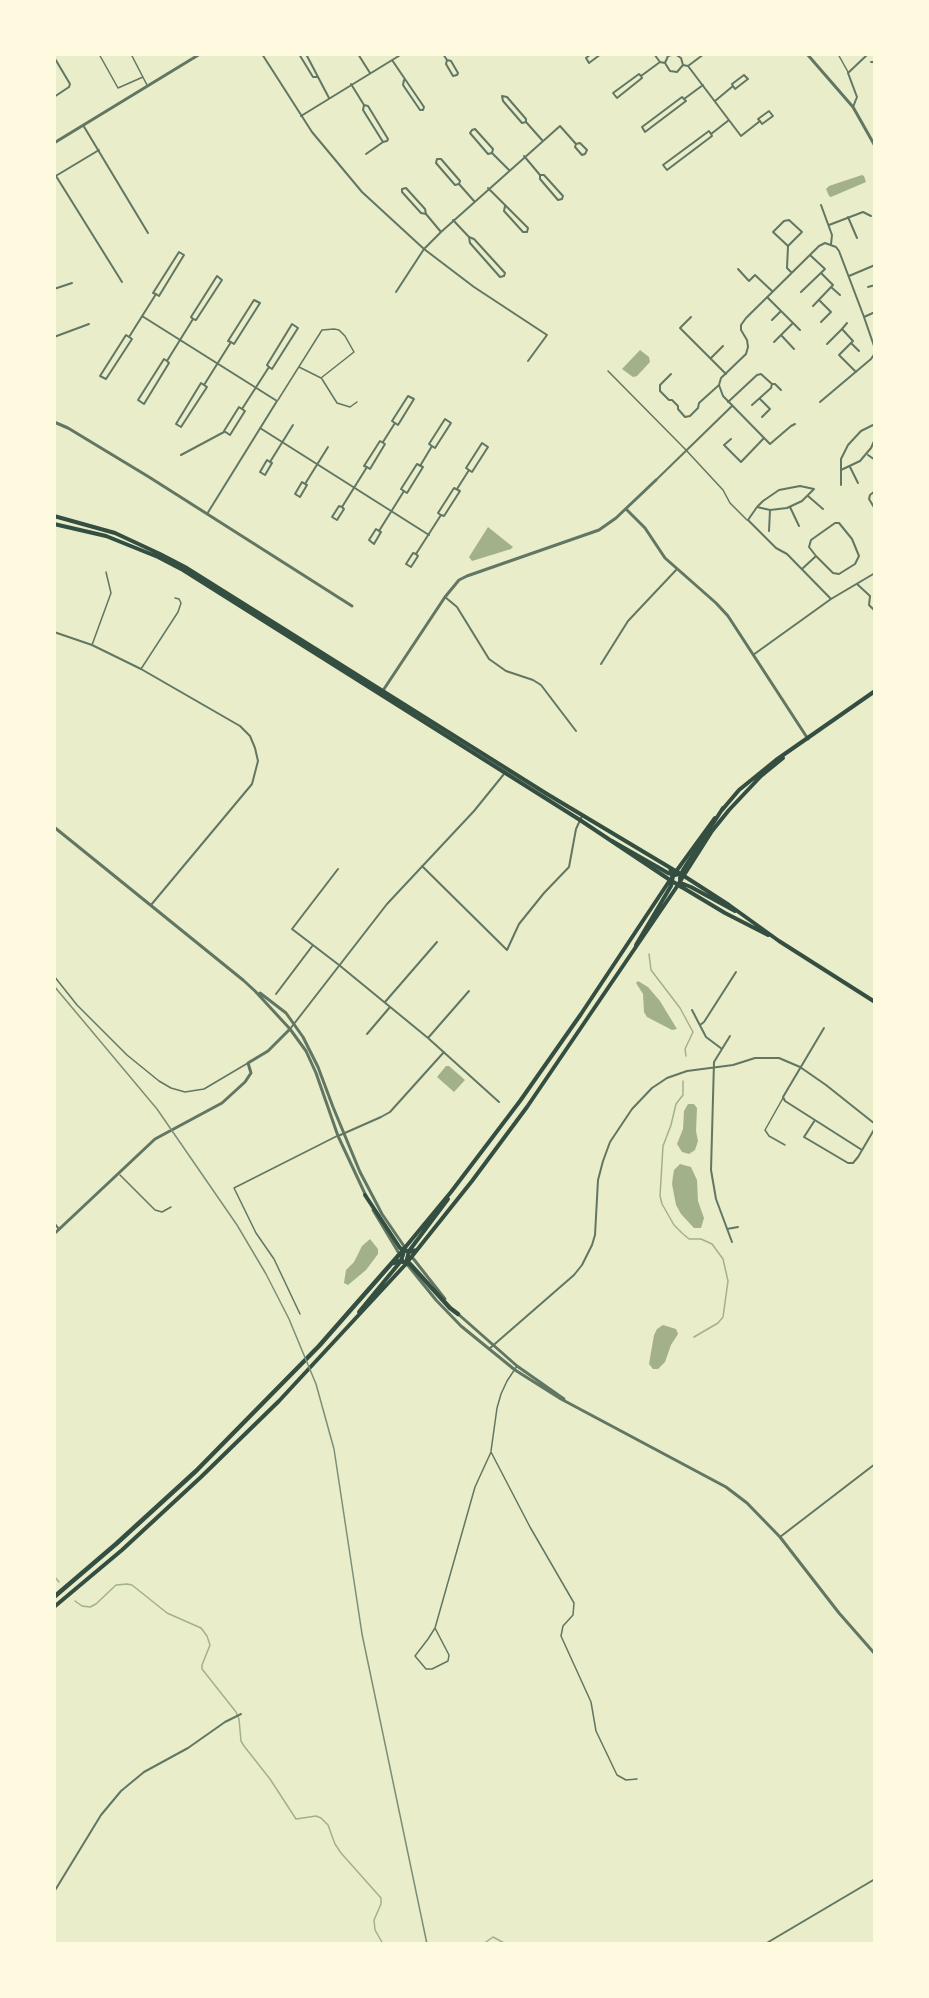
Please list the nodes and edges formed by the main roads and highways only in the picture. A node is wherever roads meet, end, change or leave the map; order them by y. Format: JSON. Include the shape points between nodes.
{"nodes":[{"id":1,"x":54,"y":516,"type":"edge"},
{"id":2,"x":54,"y":524,"type":"edge"},
{"id":3,"x":875,"y":691,"type":"edge"},
{"id":4,"x":382,"y":693,"type":"junction"},
{"id":5,"x":795,"y":748,"type":"junction"},
{"id":6,"x":581,"y":818,"type":"junction"},
{"id":7,"x":677,"y":880,"type":"junction"},
{"id":8,"x":740,"y":913,"type":"junction"},
{"id":9,"x":779,"y":941,"type":"junction"},
{"id":10,"x":875,"y":1002,"type":"edge"},
{"id":11,"x":365,"y":1195,"type":"road end"},
{"id":12,"x":404,"y":1256,"type":"junction"},
{"id":13,"x":458,"y":1314,"type":"road end"},
{"id":14,"x":54,"y":1597,"type":"edge"},
{"id":15,"x":54,"y":1607,"type":"edge"}],
"edges":[{"from":1,"to":4,"type":"main road","via":[[99,528],[160,554]]},
{"from":2,"to":4,"type":"main road","via":[[106,536],[175,566]]},
{"from":3,"to":5,"type":"main road"},
{"from":4,"to":6,"type":"main road"},
{"from":5,"to":7,"type":"main road","via":[[729,810]]},
{"from":5,"to":7,"type":"main road","via":[[753,778],[723,808]]},
{"from":6,"to":7,"type":"main road","via":[[609,840]]},
{"from":6,"to":7,"type":"main road","via":[[669,867]]},
{"from":7,"to":8,"type":"main road"},
{"from":7,"to":8,"type":"main road"},
{"from":7,"to":9,"type":"main road","via":[[724,913]]},
{"from":7,"to":12,"type":"main road","via":[[664,890],[533,1082]]},
{"from":7,"to":12,"type":"main road","via":[[636,949],[527,1107],[419,1248]]},
{"from":8,"to":9,"type":"main road"},
{"from":9,"to":10,"type":"main road"},
{"from":11,"to":12,"type":"main road"},
{"from":12,"to":13,"type":"highway"},
{"from":12,"to":14,"type":"highway","via":[[391,1264],[319,1346],[196,1471]]},
{"from":12,"to":15,"type":"main road","via":[[353,1322],[279,1401],[122,1550]]}]}
